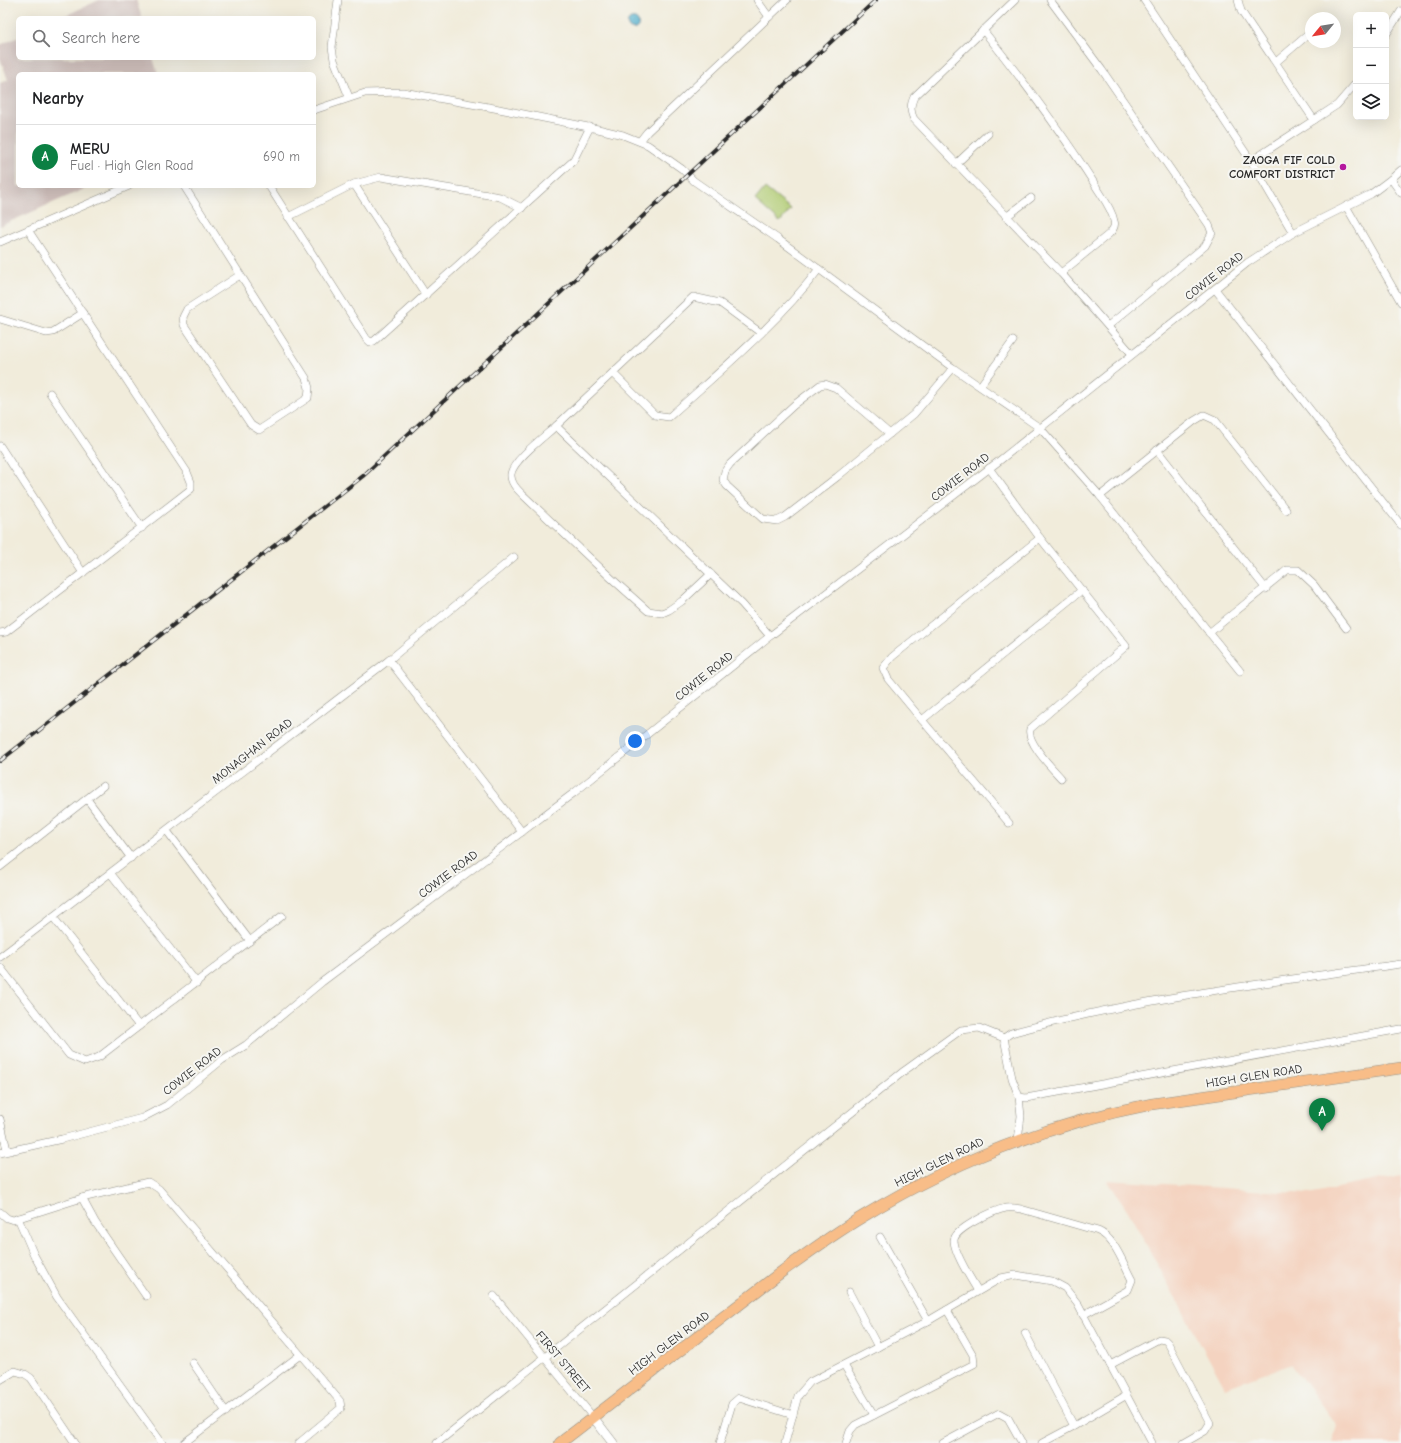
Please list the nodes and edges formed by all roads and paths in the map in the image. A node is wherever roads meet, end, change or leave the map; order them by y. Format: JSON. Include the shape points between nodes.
{"nodes":[{"id":1,"x":338,"y":0,"type":"edge"},
{"id":2,"x":757,"y":0,"type":"edge"},
{"id":3,"x":787,"y":0,"type":"edge"},
{"id":4,"x":1015,"y":0,"type":"edge"},
{"id":5,"x":1050,"y":0,"type":"edge"},
{"id":6,"x":1144,"y":0,"type":"edge"},
{"id":7,"x":1238,"y":0,"type":"edge"},
{"id":8,"x":1401,"y":11,"type":"edge"},
{"id":9,"x":769,"y":17,"type":"junction"},
{"id":10,"x":983,"y":30,"type":"junction"},
{"id":11,"x":1389,"y":30,"type":"edge"},
{"id":12,"x":1305,"y":37,"type":"edge"},
{"id":13,"x":1276,"y":62,"type":"junction"},
{"id":14,"x":1355,"y":84,"type":"edge"},
{"id":15,"x":349,"y":98,"type":"junction"},
{"id":16,"x":316,"y":109,"type":"edge"},
{"id":17,"x":1314,"y":120,"type":"junction"},
{"id":18,"x":590,"y":127,"type":"junction"},
{"id":19,"x":988,"y":134,"type":"dead end"},
{"id":20,"x":640,"y":141,"type":"junction"},
{"id":21,"x":1251,"y":161,"type":"junction"},
{"id":22,"x":956,"y":164,"type":"junction"},
{"id":23,"x":1401,"y":170,"type":"edge"},
{"id":24,"x":1391,"y":180,"type":"junction"},
{"id":25,"x":354,"y":184,"type":"junction"},
{"id":26,"x":124,"y":188,"type":"edge"},
{"id":27,"x":185,"y":188,"type":"edge"},
{"id":28,"x":270,"y":188,"type":"edge"},
{"id":29,"x":1401,"y":193,"type":"edge"},
{"id":30,"x":1031,"y":198,"type":"dead end"},
{"id":31,"x":1346,"y":206,"type":"junction"},
{"id":32,"x":522,"y":208,"type":"junction"},
{"id":33,"x":288,"y":217,"type":"junction"},
{"id":34,"x":1006,"y":217,"type":"junction"},
{"id":35,"x":28,"y":230,"type":"junction"},
{"id":36,"x":1293,"y":233,"type":"junction"},
{"id":37,"x":0,"y":242,"type":"edge"},
{"id":38,"x":819,"y":269,"type":"junction"},
{"id":39,"x":1061,"y":272,"type":"junction"},
{"id":40,"x":240,"y":275,"type":"junction"},
{"id":41,"x":1215,"y":290,"type":"junction"},
{"id":42,"x":426,"y":295,"type":"junction"},
{"id":43,"x":1401,"y":302,"type":"edge"},
{"id":44,"x":83,"y":313,"type":"junction"},
{"id":45,"x":0,"y":319,"type":"edge"},
{"id":46,"x":1108,"y":326,"type":"junction"},
{"id":47,"x":761,"y":333,"type":"junction"},
{"id":48,"x":1013,"y":341,"type":"dead end"},
{"id":49,"x":1132,"y":354,"type":"junction"},
{"id":50,"x":953,"y":368,"type":"junction"},
{"id":51,"x":613,"y":373,"type":"junction"},
{"id":52,"x":980,"y":386,"type":"junction"},
{"id":53,"x":50,"y":393,"type":"dead end"},
{"id":54,"x":556,"y":426,"type":"junction"},
{"id":55,"x":1040,"y":428,"type":"junction"},
{"id":56,"x":890,"y":434,"type":"junction"},
{"id":57,"x":0,"y":446,"type":"edge"},
{"id":58,"x":1157,"y":450,"type":"junction"},
{"id":59,"x":989,"y":468,"type":"junction"},
{"id":60,"x":1100,"y":496,"type":"junction"},
{"id":61,"x":1286,"y":510,"type":"dead end"},
{"id":62,"x":1401,"y":525,"type":"edge"},
{"id":63,"x":142,"y":528,"type":"junction"},
{"id":64,"x":1040,"y":538,"type":"junction"},
{"id":65,"x":514,"y":557,"type":"dead end"},
{"id":66,"x":83,"y":573,"type":"junction"},
{"id":67,"x":712,"y":574,"type":"junction"},
{"id":68,"x":1266,"y":589,"type":"junction"},
{"id":69,"x":1082,"y":590,"type":"junction"},
{"id":70,"x":1346,"y":628,"type":"dead end"},
{"id":71,"x":0,"y":633,"type":"edge"},
{"id":72,"x":1209,"y":633,"type":"junction"},
{"id":73,"x":770,"y":636,"type":"junction"},
{"id":74,"x":389,"y":660,"type":"junction"},
{"id":75,"x":1240,"y":671,"type":"dead end"},
{"id":76,"x":922,"y":720,"type":"junction"},
{"id":77,"x":1061,"y":778,"type":"dead end"},
{"id":78,"x":103,"y":786,"type":"dead end"},
{"id":79,"x":87,"y":799,"type":"junction"},
{"id":80,"x":1009,"y":823,"type":"dead end"},
{"id":81,"x":167,"y":831,"type":"junction"},
{"id":82,"x":522,"y":832,"type":"junction"},
{"id":83,"x":131,"y":858,"type":"junction"},
{"id":84,"x":0,"y":867,"type":"edge"},
{"id":85,"x":111,"y":874,"type":"junction"},
{"id":86,"x":282,"y":916,"type":"dead end"},
{"id":87,"x":53,"y":917,"type":"junction"},
{"id":88,"x":250,"y":941,"type":"junction"},
{"id":89,"x":0,"y":957,"type":"edge"},
{"id":90,"x":1401,"y":964,"type":"edge"},
{"id":91,"x":0,"y":967,"type":"edge"},
{"id":92,"x":197,"y":983,"type":"junction"},
{"id":93,"x":139,"y":1026,"type":"junction"},
{"id":94,"x":1401,"y":1030,"type":"edge"},
{"id":95,"x":1004,"y":1038,"type":"junction"},
{"id":96,"x":1401,"y":1068,"type":"edge"},
{"id":97,"x":1020,"y":1098,"type":"junction"},
{"id":98,"x":0,"y":1119,"type":"edge"},
{"id":99,"x":1018,"y":1140,"type":"junction"},
{"id":100,"x":4,"y":1151,"type":"edge"},
{"id":101,"x":82,"y":1198,"type":"junction"},
{"id":102,"x":0,"y":1212,"type":"edge"},
{"id":103,"x":18,"y":1218,"type":"junction"},
{"id":104,"x":880,"y":1237,"type":"dead end"},
{"id":105,"x":978,"y":1291,"type":"junction"},
{"id":106,"x":849,"y":1292,"type":"dead end"},
{"id":107,"x":146,"y":1296,"type":"dead end"},
{"id":108,"x":494,"y":1296,"type":"dead end"},
{"id":109,"x":947,"y":1310,"type":"junction"},
{"id":110,"x":1083,"y":1316,"type":"junction"},
{"id":111,"x":928,"y":1321,"type":"junction"},
{"id":112,"x":1025,"y":1332,"type":"dead end"},
{"id":113,"x":878,"y":1347,"type":"junction"},
{"id":114,"x":300,"y":1355,"type":"junction"},
{"id":115,"x":544,"y":1358,"type":"junction"},
{"id":116,"x":193,"y":1363,"type":"dead end"},
{"id":117,"x":844,"y":1365,"type":"junction"},
{"id":118,"x":1110,"y":1365,"type":"junction"},
{"id":119,"x":0,"y":1380,"type":"edge"},
{"id":120,"x":1125,"y":1396,"type":"junction"},
{"id":121,"x":226,"y":1412,"type":"junction"},
{"id":122,"x":793,"y":1415,"type":"junction"},
{"id":123,"x":874,"y":1415,"type":"junction"},
{"id":124,"x":593,"y":1417,"type":"junction"},
{"id":125,"x":1074,"y":1426,"type":"junction"},
{"id":126,"x":75,"y":1443,"type":"edge"},
{"id":127,"x":162,"y":1443,"type":"edge"},
{"id":128,"x":184,"y":1443,"type":"edge"},
{"id":129,"x":299,"y":1443,"type":"edge"},
{"id":130,"x":438,"y":1443,"type":"edge"},
{"id":131,"x":560,"y":1443,"type":"edge"},
{"id":132,"x":613,"y":1443,"type":"edge"},
{"id":133,"x":720,"y":1443,"type":"edge"},
{"id":134,"x":785,"y":1443,"type":"edge"},
{"id":135,"x":846,"y":1443,"type":"edge"},
{"id":136,"x":943,"y":1443,"type":"edge"},
{"id":137,"x":1022,"y":1443,"type":"edge"},
{"id":138,"x":1042,"y":1443,"type":"edge"},
{"id":139,"x":1152,"y":1443,"type":"edge"},
{"id":140,"x":1184,"y":1443,"type":"edge"}],
"edges":[{"from":1,"to":15,"type":"street","via":[[332,47],[334,60]]},
{"from":2,"to":9,"type":"street"},
{"from":3,"to":9,"type":"street"},
{"from":4,"to":10,"type":"street"},
{"from":5,"to":46,"type":"street","via":[[1102,70],[1212,233],[1210,240],[1200,251]]},
{"from":6,"to":21,"type":"street"},
{"from":7,"to":13,"type":"street","via":[[1241,11]]},
{"from":8,"to":11,"type":"street"},
{"from":9,"to":20,"type":"street"},
{"from":10,"to":22,"type":"street","via":[[914,97],[910,105],[914,119]]},
{"from":10,"to":39,"type":"street","via":[[1090,177],[1114,220],[1114,229],[1109,234]]},
{"from":12,"to":13,"type":"street"},
{"from":13,"to":17,"type":"street"},
{"from":14,"to":17,"type":"street","via":[[1343,100]]},
{"from":15,"to":16,"type":"street"},
{"from":15,"to":18,"type":"street","via":[[365,93],[402,92]]},
{"from":17,"to":21,"type":"street"},
{"from":18,"to":20,"type":"street"},
{"from":18,"to":32,"type":"street","via":[[573,161]]},
{"from":19,"to":22,"type":"street"},
{"from":20,"to":38,"type":"street"},
{"from":21,"to":36,"type":"street"},
{"from":22,"to":34,"type":"street"},
{"from":23,"to":24,"type":"street","name":"COWIE ROAD"},
{"from":24,"to":29,"type":"street"},
{"from":24,"to":31,"type":"street","name":"COWIE ROAD","via":[[1371,194]]},
{"from":25,"to":32,"type":"street","via":[[381,177],[500,197]]},
{"from":25,"to":33,"type":"street"},
{"from":25,"to":42,"type":"street"},
{"from":26,"to":35,"type":"street"},
{"from":27,"to":40,"type":"street"},
{"from":28,"to":33,"type":"street"},
{"from":30,"to":34,"type":"street"},
{"from":31,"to":36,"type":"street","name":"COWIE ROAD"},
{"from":31,"to":43,"type":"street"},
{"from":32,"to":42,"type":"street"},
{"from":33,"to":42,"type":"street","via":[[370,342]]},
{"from":34,"to":39,"type":"street"},
{"from":35,"to":37,"type":"street"},
{"from":35,"to":44,"type":"street"},
{"from":36,"to":41,"type":"street","name":"COWIE ROAD","via":[[1247,263]]},
{"from":38,"to":47,"type":"street"},
{"from":38,"to":50,"type":"street"},
{"from":39,"to":46,"type":"street"},
{"from":40,"to":40,"type":"street","via":[[306,378],[309,388],[308,398],[259,430],[251,425],[183,321],[187,309]]},
{"from":41,"to":49,"type":"street","name":"COWIE ROAD"},
{"from":41,"to":62,"type":"street"},
{"from":44,"to":45,"type":"street","via":[[53,332],[46,333]]},
{"from":44,"to":63,"type":"street","via":[[187,472],[191,482],[191,489]]},
{"from":46,"to":49,"type":"street"},
{"from":47,"to":51,"type":"street","via":[[720,303],[693,297]]},
{"from":47,"to":51,"type":"street","via":[[669,417],[655,415]]},
{"from":48,"to":52,"type":"street"},
{"from":49,"to":55,"type":"street","name":"COWIE ROAD"},
{"from":50,"to":52,"type":"street"},
{"from":50,"to":56,"type":"street","via":[[926,401]]},
{"from":51,"to":54,"type":"street"},
{"from":52,"to":55,"type":"street"},
{"from":53,"to":63,"type":"street"},
{"from":54,"to":67,"type":"street"},
{"from":54,"to":67,"type":"street","via":[[513,468],[511,478],[523,495],[648,611],[662,613],[669,610]]},
{"from":55,"to":59,"type":"street","name":"COWIE ROAD"},
{"from":55,"to":60,"type":"street"},
{"from":56,"to":56,"type":"street","via":[[805,503],[777,521],[763,519],[755,514],[723,480],[730,464],[794,405],[820,385],[836,388]]},
{"from":57,"to":66,"type":"street"},
{"from":58,"to":60,"type":"street"},
{"from":58,"to":61,"type":"street","via":[[1204,415],[1215,420]]},
{"from":58,"to":68,"type":"street"},
{"from":59,"to":64,"type":"street"},
{"from":59,"to":73,"type":"street","name":"COWIE ROAD"},
{"from":60,"to":72,"type":"street"},
{"from":63,"to":66,"type":"street"},
{"from":64,"to":69,"type":"street"},
{"from":64,"to":76,"type":"street","via":[[892,657],[883,668],[888,679]]},
{"from":65,"to":74,"type":"street","name":"MONAGHAN ROAD"},
{"from":66,"to":71,"type":"street","via":[[6,632]]},
{"from":67,"to":73,"type":"street"},
{"from":68,"to":70,"type":"street","via":[[1287,570],[1298,570],[1314,585]]},
{"from":68,"to":72,"type":"street"},
{"from":69,"to":76,"type":"street"},
{"from":69,"to":77,"type":"street","via":[[1126,646],[1028,733],[1032,742]]},
{"from":72,"to":75,"type":"street"},
{"from":73,"to":82,"type":"street","name":"COWIE ROAD"},
{"from":74,"to":81,"type":"street","name":"MONAGHAN ROAD"},
{"from":74,"to":82,"type":"street"},
{"from":76,"to":80,"type":"street"},
{"from":78,"to":79,"type":"street"},
{"from":79,"to":83,"type":"street"},
{"from":79,"to":84,"type":"street"},
{"from":81,"to":83,"type":"street","name":"MONAGHAN ROAD"},
{"from":81,"to":88,"type":"street"},
{"from":82,"to":100,"type":"street","name":"COWIE ROAD","via":[[322,982],[246,1045],[222,1060],[153,1114],[62,1139]]},
{"from":83,"to":85,"type":"street","name":"MONAGHAN ROAD"},
{"from":85,"to":87,"type":"street","name":"MONAGHAN ROAD"},
{"from":85,"to":92,"type":"street"},
{"from":86,"to":88,"type":"street"},
{"from":87,"to":89,"type":"street","name":"MONAGHAN ROAD"},
{"from":87,"to":93,"type":"street"},
{"from":88,"to":92,"type":"street"},
{"from":90,"to":95,"type":"street","via":[[1253,984],[1071,1016],[1010,1033]]},
{"from":91,"to":93,"type":"street","via":[[69,1055],[85,1062],[99,1057]]},
{"from":92,"to":93,"type":"street"},
{"from":94,"to":97,"type":"street"},
{"from":95,"to":97,"type":"street","via":[[1012,1078]]},
{"from":95,"to":115,"type":"street","via":[[979,1028],[962,1030],[904,1070]]},
{"from":96,"to":99,"type":"main road","name":"HIGH GLEN ROAD","via":[[1152,1104],[1116,1111]]},
{"from":97,"to":99,"type":"street"},
{"from":98,"to":100,"type":"street"},
{"from":99,"to":124,"type":"main road","name":"HIGH GLEN ROAD","via":[[931,1179],[861,1217],[784,1270]]},
{"from":101,"to":103,"type":"street"},
{"from":101,"to":107,"type":"street","via":[[95,1222]]},
{"from":101,"to":114,"type":"street","via":[[148,1182],[155,1185]]},
{"from":102,"to":103,"type":"street","via":[[9,1219]]},
{"from":103,"to":127,"type":"street","via":[[50,1286]]},
{"from":104,"to":111,"type":"street"},
{"from":105,"to":109,"type":"street"},
{"from":105,"to":110,"type":"street","via":[[1008,1276],[1030,1276],[1065,1288],[1073,1296]]},
{"from":105,"to":110,"type":"street","via":[[956,1250],[955,1236],[961,1230],[1001,1210],[1021,1209],[1098,1230],[1108,1236],[1113,1244],[1132,1280],[1128,1290]]},
{"from":106,"to":113,"type":"street"},
{"from":108,"to":115,"type":"street","name":"FIRST STREET"},
{"from":109,"to":111,"type":"street"},
{"from":109,"to":123,"type":"street","via":[[973,1355],[974,1364]]},
{"from":110,"to":118,"type":"street"},
{"from":111,"to":113,"type":"street"},
{"from":112,"to":125,"type":"street"},
{"from":113,"to":117,"type":"street"},
{"from":114,"to":121,"type":"street"},
{"from":114,"to":129,"type":"street","via":[[338,1399],[341,1407]]},
{"from":115,"to":124,"type":"street","name":"FIRST STREET"},
{"from":115,"to":130,"type":"street"},
{"from":116,"to":121,"type":"street"},
{"from":117,"to":122,"type":"street","via":[[805,1387],[798,1396]]},
{"from":117,"to":123,"type":"street"},
{"from":118,"to":120,"type":"street"},
{"from":118,"to":140,"type":"street","via":[[1159,1339],[1168,1343],[1210,1423],[1205,1431]]},
{"from":119,"to":126,"type":"street","via":[[15,1371],[28,1376]]},
{"from":120,"to":125,"type":"street"},
{"from":120,"to":139,"type":"street"},
{"from":121,"to":128,"type":"street"},
{"from":122,"to":133,"type":"street","via":[[739,1398],[732,1404]]},
{"from":122,"to":134,"type":"street"},
{"from":123,"to":135,"type":"street","via":[[853,1427]]},
{"from":124,"to":131,"type":"main road","name":"HIGH GLEN ROAD"},
{"from":124,"to":132,"type":"street","name":"FIRST STREET"},
{"from":125,"to":138,"type":"street"},
{"from":136,"to":137,"type":"street","via":[[999,1413],[1008,1418]]}]}
